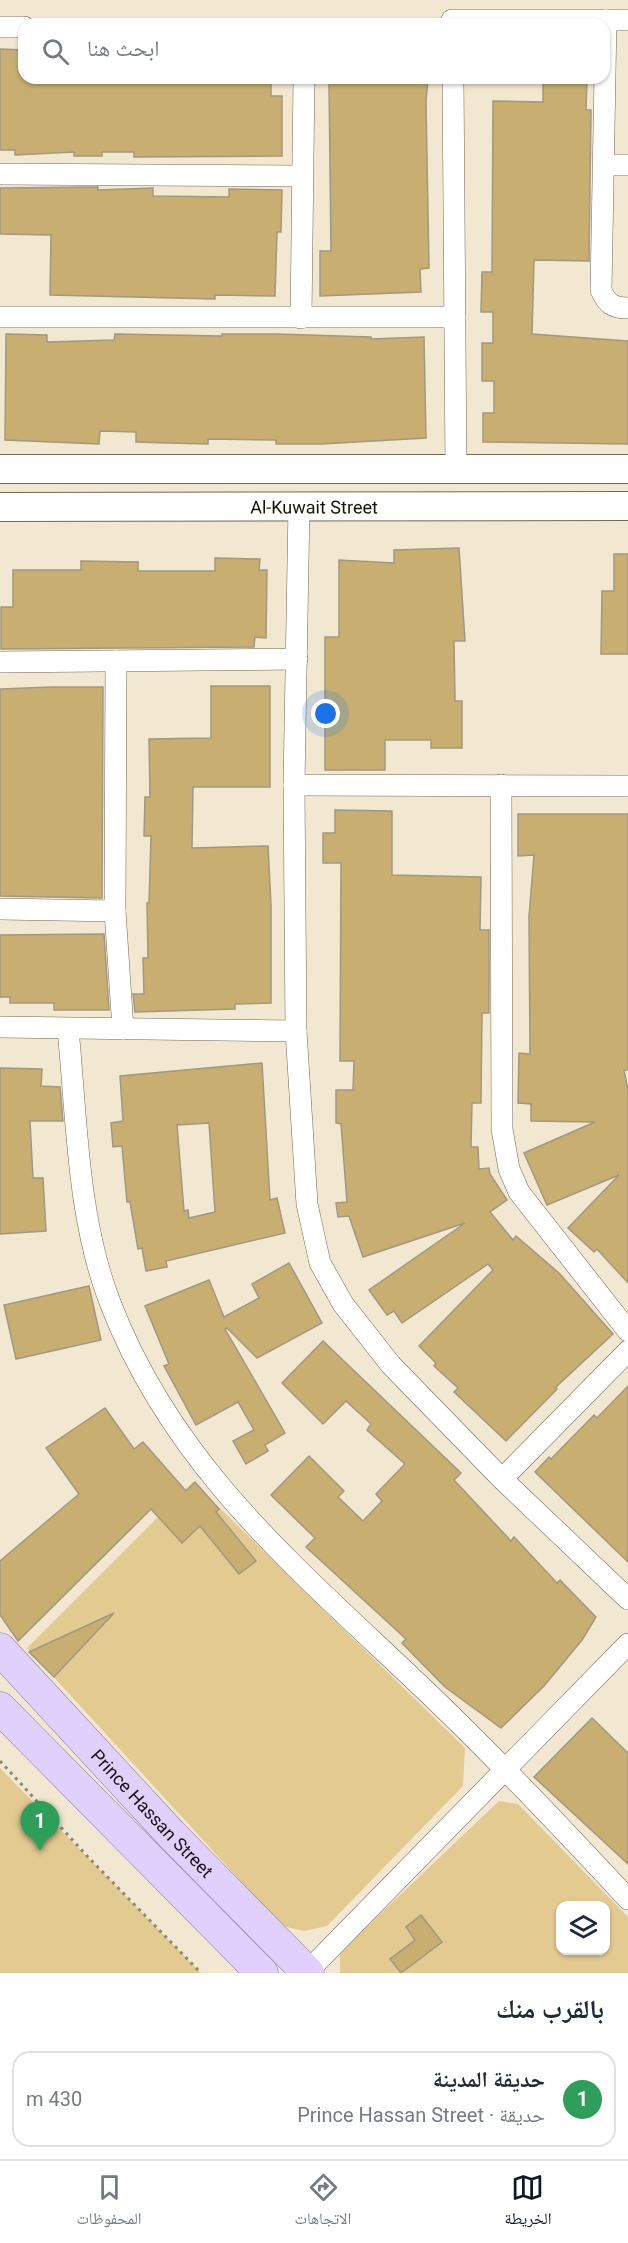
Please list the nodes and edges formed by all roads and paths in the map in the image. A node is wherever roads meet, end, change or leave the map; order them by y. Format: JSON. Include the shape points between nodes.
{"nodes":[{"id":1,"x":452,"y":15,"type":"edge"},
{"id":2,"x":544,"y":18,"type":"edge"},
{"id":3,"x":610,"y":20,"type":"edge"},
{"id":4,"x":628,"y":20,"type":"edge"},
{"id":5,"x":0,"y":27,"type":"edge"},
{"id":6,"x":18,"y":27,"type":"edge"},
{"id":7,"x":304,"y":84,"type":"edge"},
{"id":8,"x":453,"y":84,"type":"edge"},
{"id":9,"x":606,"y":84,"type":"edge"},
{"id":10,"x":605,"y":165,"type":"junction"},
{"id":11,"x":628,"y":165,"type":"edge"},
{"id":12,"x":0,"y":174,"type":"edge"},
{"id":13,"x":301,"y":176,"type":"junction"},
{"id":14,"x":628,"y":308,"type":"edge"},
{"id":15,"x":0,"y":317,"type":"edge"},
{"id":16,"x":455,"y":317,"type":"junction"},
{"id":17,"x":301,"y":318,"type":"junction"},
{"id":18,"x":0,"y":469,"type":"edge"},
{"id":19,"x":456,"y":469,"type":"junction"},
{"id":20,"x":628,"y":469,"type":"edge"},
{"id":21,"x":628,"y":506,"type":"edge"},
{"id":22,"x":0,"y":507,"type":"edge"},
{"id":23,"x":299,"y":507,"type":"junction"},
{"id":24,"x":297,"y":659,"type":"junction"},
{"id":25,"x":116,"y":661,"type":"junction"},
{"id":26,"x":0,"y":662,"type":"edge"},
{"id":27,"x":294,"y":785,"type":"junction"},
{"id":28,"x":501,"y":785,"type":"junction"},
{"id":29,"x":628,"y":786,"type":"edge"},
{"id":30,"x":0,"y":909,"type":"edge"},
{"id":31,"x":115,"y":911,"type":"junction"},
{"id":32,"x":0,"y":1027,"type":"edge"},
{"id":33,"x":68,"y":1029,"type":"junction"},
{"id":34,"x":123,"y":1029,"type":"junction"},
{"id":35,"x":296,"y":1030,"type":"junction"},
{"id":36,"x":628,"y":1331,"type":"edge"},
{"id":37,"x":628,"y":1351,"type":"edge"},
{"id":38,"x":502,"y":1479,"type":"junction"},
{"id":39,"x":628,"y":1599,"type":"edge"},
{"id":40,"x":628,"y":1644,"type":"edge"},
{"id":41,"x":0,"y":1649,"type":"edge"},
{"id":42,"x":0,"y":1708,"type":"edge"},
{"id":43,"x":0,"y":1761,"type":"edge"},
{"id":44,"x":507,"y":1768,"type":"junction"},
{"id":45,"x":628,"y":1899,"type":"edge"},
{"id":46,"x":308,"y":1972,"type":"edge"},
{"id":47,"x":201,"y":1973,"type":"edge"},
{"id":48,"x":262,"y":1973,"type":"edge"}],
"edges":[{"from":1,"to":2,"type":"street"},
{"from":3,"to":4,"type":"street"},
{"from":5,"to":6,"type":"street"},
{"from":7,"to":13,"type":"street"},
{"from":8,"to":16,"type":"street"},
{"from":9,"to":10,"type":"street"},
{"from":10,"to":11,"type":"street"},
{"from":10,"to":14,"type":"street","via":[[601,290],[612,307]]},
{"from":12,"to":13,"type":"street"},
{"from":13,"to":17,"type":"street"},
{"from":15,"to":17,"type":"street"},
{"from":16,"to":17,"type":"street"},
{"from":16,"to":19,"type":"street"},
{"from":18,"to":19,"type":"main road"},
{"from":19,"to":20,"type":"main road"},
{"from":21,"to":23,"type":"main road","name":"Al-Kuwait Street"},
{"from":22,"to":23,"type":"main road","name":"Al-Kuwait Street"},
{"from":23,"to":24,"type":"street"},
{"from":24,"to":25,"type":"street"},
{"from":24,"to":27,"type":"street"},
{"from":25,"to":26,"type":"street"},
{"from":25,"to":31,"type":"street"},
{"from":27,"to":28,"type":"street"},
{"from":27,"to":35,"type":"street"},
{"from":28,"to":29,"type":"street"},
{"from":28,"to":36,"type":"street","via":[[502,1130],[509,1170],[534,1213]]},
{"from":30,"to":31,"type":"street"},
{"from":31,"to":34,"type":"street"},
{"from":32,"to":33,"type":"street"},
{"from":33,"to":34,"type":"street"},
{"from":33,"to":44,"type":"street","via":[[81,1173],[93,1239],[110,1302],[126,1341],[168,1418],[248,1520]]},
{"from":34,"to":35,"type":"street"},
{"from":35,"to":38,"type":"street","via":[[307,1204],[320,1263],[343,1304],[391,1365]]},
{"from":37,"to":38,"type":"street"},
{"from":38,"to":39,"type":"street"},
{"from":40,"to":44,"type":"street"},
{"from":41,"to":46,"type":"main road","name":"Prince Hassan Street","via":[[171,1834]]},
{"from":42,"to":48,"type":"main road","name":"Prince Hassan Street"},
{"from":43,"to":47,"type":"path"},
{"from":44,"to":45,"type":"street"},
{"from":44,"to":46,"type":"street"}]}
